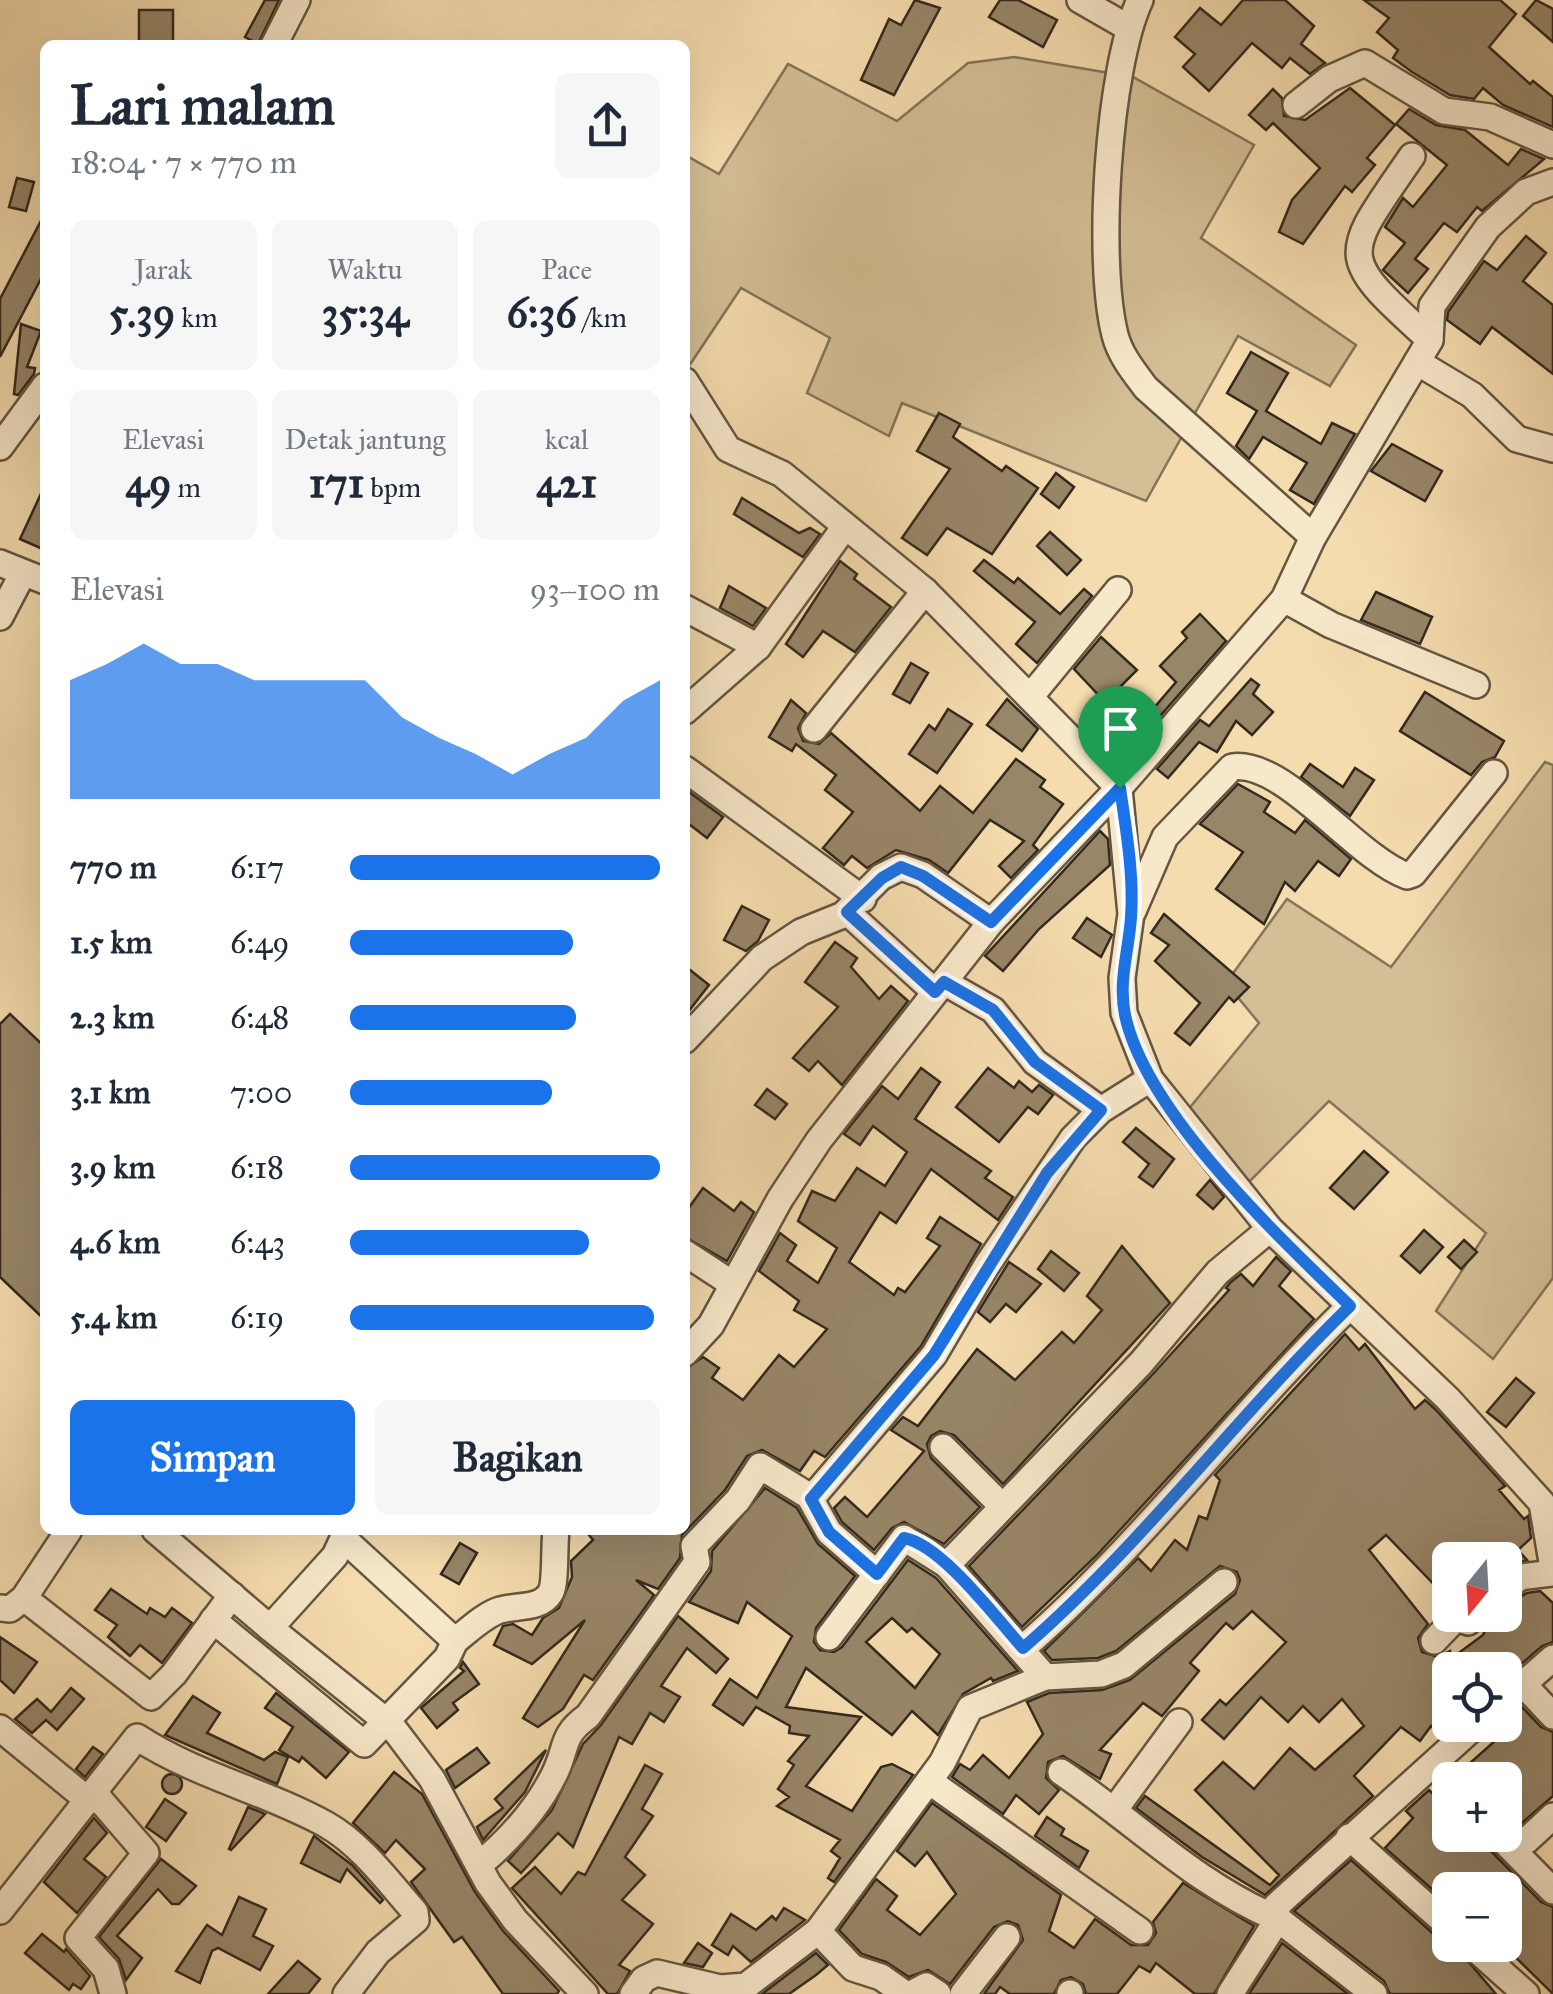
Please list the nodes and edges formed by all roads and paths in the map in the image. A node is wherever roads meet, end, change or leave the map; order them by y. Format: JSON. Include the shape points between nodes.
{"nodes":[{"id":1,"x":296,"y":0,"type":"edge"},
{"id":2,"x":1080,"y":0,"type":"edge"},
{"id":3,"x":1140,"y":0,"type":"edge"},
{"id":4,"x":1127,"y":27,"type":"junction"},
{"id":5,"x":276,"y":40,"type":"edge"},
{"id":6,"x":1296,"y":105,"type":"dead end"},
{"id":7,"x":1553,"y":144,"type":"edge"},
{"id":8,"x":1412,"y":156,"type":"dead end"},
{"id":9,"x":1553,"y":182,"type":"edge"},
{"id":10,"x":1430,"y":340,"type":"junction"},
{"id":11,"x":1416,"y":362,"type":"junction"},
{"id":12,"x":690,"y":389,"type":"edge"},
{"id":13,"x":40,"y":393,"type":"edge"},
{"id":14,"x":0,"y":446,"type":"edge"},
{"id":15,"x":1553,"y":449,"type":"edge"},
{"id":16,"x":844,"y":528,"type":"junction"},
{"id":17,"x":1312,"y":537,"type":"junction"},
{"id":18,"x":23,"y":573,"type":"edge"},
{"id":19,"x":1118,"y":590,"type":"dead end"},
{"id":20,"x":925,"y":591,"type":"junction"},
{"id":21,"x":1284,"y":598,"type":"junction"},
{"id":22,"x":690,"y":611,"type":"edge"},
{"id":23,"x":0,"y":618,"type":"edge"},
{"id":24,"x":758,"y":646,"type":"junction"},
{"id":25,"x":1476,"y":684,"type":"dead end"},
{"id":26,"x":1030,"y":697,"type":"junction"},
{"id":27,"x":690,"y":707,"type":"edge"},
{"id":28,"x":814,"y":728,"type":"dead end"},
{"id":29,"x":1494,"y":772,"type":"dead end"},
{"id":30,"x":690,"y":773,"type":"edge"},
{"id":31,"x":1120,"y":788,"type":"junction"},
{"id":32,"x":855,"y":905,"type":"junction"},
{"id":33,"x":1132,"y":914,"type":"junction"},
{"id":34,"x":991,"y":922,"type":"junction"},
{"id":35,"x":939,"y":987,"type":"junction"},
{"id":36,"x":690,"y":1034,"type":"edge"},
{"id":37,"x":1150,"y":1079,"type":"junction"},
{"id":38,"x":1101,"y":1110,"type":"junction"},
{"id":39,"x":1270,"y":1229,"type":"junction"},
{"id":40,"x":690,"y":1256,"type":"edge"},
{"id":41,"x":731,"y":1284,"type":"junction"},
{"id":42,"x":1350,"y":1306,"type":"junction"},
{"id":43,"x":690,"y":1348,"type":"edge"},
{"id":44,"x":943,"y":1447,"type":"dead end"},
{"id":45,"x":811,"y":1499,"type":"junction"},
{"id":46,"x":1002,"y":1506,"type":"junction"},
{"id":47,"x":65,"y":1535,"type":"edge"},
{"id":48,"x":160,"y":1535,"type":"edge"},
{"id":49,"x":346,"y":1535,"type":"edge"},
{"id":50,"x":555,"y":1535,"type":"edge"},
{"id":51,"x":947,"y":1565,"type":"junction"},
{"id":52,"x":1553,"y":1571,"type":"edge"},
{"id":53,"x":877,"y":1574,"type":"junction"},
{"id":54,"x":1522,"y":1577,"type":"edge"},
{"id":55,"x":1224,"y":1582,"type":"dead end"},
{"id":56,"x":232,"y":1595,"type":"junction"},
{"id":57,"x":12,"y":1603,"type":"edge"},
{"id":58,"x":213,"y":1620,"type":"junction"},
{"id":59,"x":270,"y":1628,"type":"junction"},
{"id":60,"x":1442,"y":1632,"type":"edge"},
{"id":61,"x":829,"y":1637,"type":"dead end"},
{"id":62,"x":1434,"y":1640,"type":"dead end"},
{"id":63,"x":455,"y":1641,"type":"junction"},
{"id":64,"x":1023,"y":1648,"type":"junction"},
{"id":65,"x":1553,"y":1658,"type":"edge"},
{"id":66,"x":1045,"y":1678,"type":"junction"},
{"id":67,"x":1522,"y":1685,"type":"edge"},
{"id":68,"x":1522,"y":1697,"type":"edge"},
{"id":69,"x":1553,"y":1716,"type":"edge"},
{"id":70,"x":388,"y":1722,"type":"junction"},
{"id":71,"x":1179,"y":1722,"type":"dead end"},
{"id":72,"x":0,"y":1728,"type":"edge"},
{"id":73,"x":1456,"y":1742,"type":"edge"},
{"id":74,"x":1431,"y":1764,"type":"joint"},
{"id":75,"x":1061,"y":1772,"type":"dead end"},
{"id":76,"x":929,"y":1780,"type":"junction"},
{"id":77,"x":92,"y":1797,"type":"junction"},
{"id":78,"x":1115,"y":1809,"type":"junction"},
{"id":79,"x":1553,"y":1816,"type":"edge"},
{"id":80,"x":1349,"y":1837,"type":"junction"},
{"id":81,"x":1527,"y":1840,"type":"dead end"},
{"id":82,"x":1514,"y":1852,"type":"edge"},
{"id":83,"x":479,"y":1865,"type":"junction"},
{"id":84,"x":1553,"y":1892,"type":"edge"},
{"id":85,"x":0,"y":1911,"type":"edge"},
{"id":86,"x":1432,"y":1911,"type":"edge"},
{"id":87,"x":1278,"y":1919,"type":"junction"},
{"id":88,"x":818,"y":1931,"type":"junction"},
{"id":89,"x":1140,"y":1931,"type":"dead end"},
{"id":90,"x":1007,"y":1937,"type":"dead end"},
{"id":91,"x":1489,"y":1962,"type":"edge"},
{"id":92,"x":112,"y":1994,"type":"edge"},
{"id":93,"x":346,"y":1994,"type":"edge"},
{"id":94,"x":585,"y":1994,"type":"edge"},
{"id":95,"x":633,"y":1994,"type":"edge"},
{"id":96,"x":908,"y":1994,"type":"edge"},
{"id":97,"x":938,"y":1994,"type":"edge"},
{"id":98,"x":963,"y":1994,"type":"edge"},
{"id":99,"x":1230,"y":1994,"type":"edge"},
{"id":100,"x":1374,"y":1994,"type":"edge"},
{"id":101,"x":1526,"y":1994,"type":"edge"}],
"edges":[{"from":1,"to":5,"type":"street"},
{"from":2,"to":4,"type":"street"},
{"from":3,"to":4,"type":"street"},
{"from":4,"to":17,"type":"street","via":[[1110,169],[1115,335],[1146,388]]},
{"from":6,"to":7,"type":"street","via":[[1365,64],[1444,110],[1490,117]]},
{"from":8,"to":10,"type":"street","via":[[1357,248],[1372,285]]},
{"from":9,"to":10,"type":"street","via":[[1526,192],[1488,227],[1432,306]]},
{"from":10,"to":11,"type":"street"},
{"from":11,"to":15,"type":"street","via":[[1472,395],[1517,439]]},
{"from":11,"to":17,"type":"street"},
{"from":12,"to":16,"type":"street","via":[[728,449],[782,474]]},
{"from":13,"to":14,"type":"street"},
{"from":16,"to":20,"type":"street"},
{"from":16,"to":24,"type":"street"},
{"from":17,"to":21,"type":"street"},
{"from":18,"to":23,"type":"street"},
{"from":19,"to":26,"type":"street"},
{"from":20,"to":26,"type":"street"},
{"from":20,"to":28,"type":"street"},
{"from":21,"to":25,"type":"street","via":[[1331,625]]},
{"from":21,"to":31,"type":"street"},
{"from":22,"to":24,"type":"street"},
{"from":24,"to":27,"type":"street"},
{"from":26,"to":31,"type":"street"},
{"from":29,"to":33,"type":"street","via":[[1407,876],[1269,774],[1232,767],[1165,837]]},
{"from":30,"to":32,"type":"street"},
{"from":31,"to":33,"type":"street"},
{"from":31,"to":34,"type":"street"},
{"from":32,"to":34,"type":"street","via":[[901,867]]},
{"from":32,"to":35,"type":"street"},
{"from":32,"to":36,"type":"street","via":[[772,950]]},
{"from":33,"to":37,"type":"street","via":[[1124,1012]]},
{"from":34,"to":35,"type":"street"},
{"from":35,"to":38,"type":"street","via":[[993,1010],[1035,1062]]},
{"from":35,"to":41,"type":"street","via":[[819,1140]]},
{"from":37,"to":38,"type":"street"},
{"from":37,"to":39,"type":"street"},
{"from":38,"to":45,"type":"street","via":[[1047,1173],[934,1355]]},
{"from":39,"to":42,"type":"street"},
{"from":39,"to":46,"type":"street","via":[[1218,1272],[1141,1364]]},
{"from":40,"to":41,"type":"street"},
{"from":41,"to":43,"type":"street","via":[[711,1325]]},
{"from":42,"to":52,"type":"street","via":[[1448,1399],[1542,1503]]},
{"from":42,"to":64,"type":"street"},
{"from":44,"to":46,"type":"street"},
{"from":45,"to":53,"type":"street","via":[[829,1532]]},
{"from":45,"to":83,"type":"street","via":[[760,1466],[692,1548],[697,1562],[588,1716],[570,1730],[553,1777],[515,1834]]},
{"from":46,"to":51,"type":"street"},
{"from":47,"to":57,"type":"street"},
{"from":48,"to":56,"type":"street"},
{"from":49,"to":59,"type":"street"},
{"from":49,"to":63,"type":"street"},
{"from":50,"to":63,"type":"street","via":[[548,1596],[491,1614]]},
{"from":51,"to":53,"type":"street","via":[[904,1538]]},
{"from":51,"to":64,"type":"street"},
{"from":52,"to":54,"type":"street"},
{"from":53,"to":61,"type":"street"},
{"from":55,"to":66,"type":"street","via":[[1124,1665],[1101,1674]]},
{"from":56,"to":58,"type":"street"},
{"from":56,"to":59,"type":"street"},
{"from":57,"to":58,"type":"street","via":[[151,1697]]},
{"from":58,"to":70,"type":"street","via":[[362,1744]]},
{"from":59,"to":70,"type":"street"},
{"from":60,"to":62,"type":"street"},
{"from":63,"to":70,"type":"street"},
{"from":64,"to":66,"type":"street"},
{"from":65,"to":67,"type":"street"},
{"from":66,"to":76,"type":"street","via":[[970,1708]]},
{"from":68,"to":69,"type":"street"},
{"from":70,"to":83,"type":"street","via":[[432,1779]]},
{"from":71,"to":78,"type":"street"},
{"from":72,"to":77,"type":"street"},
{"from":73,"to":74,"type":"street"},
{"from":74,"to":80,"type":"street"},
{"from":75,"to":78,"type":"street"},
{"from":76,"to":88,"type":"street"},
{"from":76,"to":89,"type":"street"},
{"from":77,"to":85,"type":"street"},
{"from":77,"to":92,"type":"street","via":[[146,1853],[78,1938],[106,1969]]},
{"from":77,"to":93,"type":"street","via":[[137,1736],[336,1831],[417,1916]]},
{"from":78,"to":87,"type":"street","via":[[1194,1876]]},
{"from":79,"to":81,"type":"street"},
{"from":80,"to":86,"type":"street"},
{"from":80,"to":87,"type":"street","via":[[1287,1892],[1276,1906]]},
{"from":82,"to":84,"type":"street"},
{"from":83,"to":94,"type":"street","via":[[514,1920]]},
{"from":87,"to":99,"type":"street"},
{"from":87,"to":100,"type":"street"},
{"from":88,"to":95,"type":"street","via":[[742,1987],[658,1973],[644,1978]]},
{"from":88,"to":96,"type":"street","via":[[853,1968]]},
{"from":90,"to":98,"type":"street"},
{"from":91,"to":101,"type":"street"},
{"from":96,"to":97,"type":"street","via":[[926,1986]]}]}
